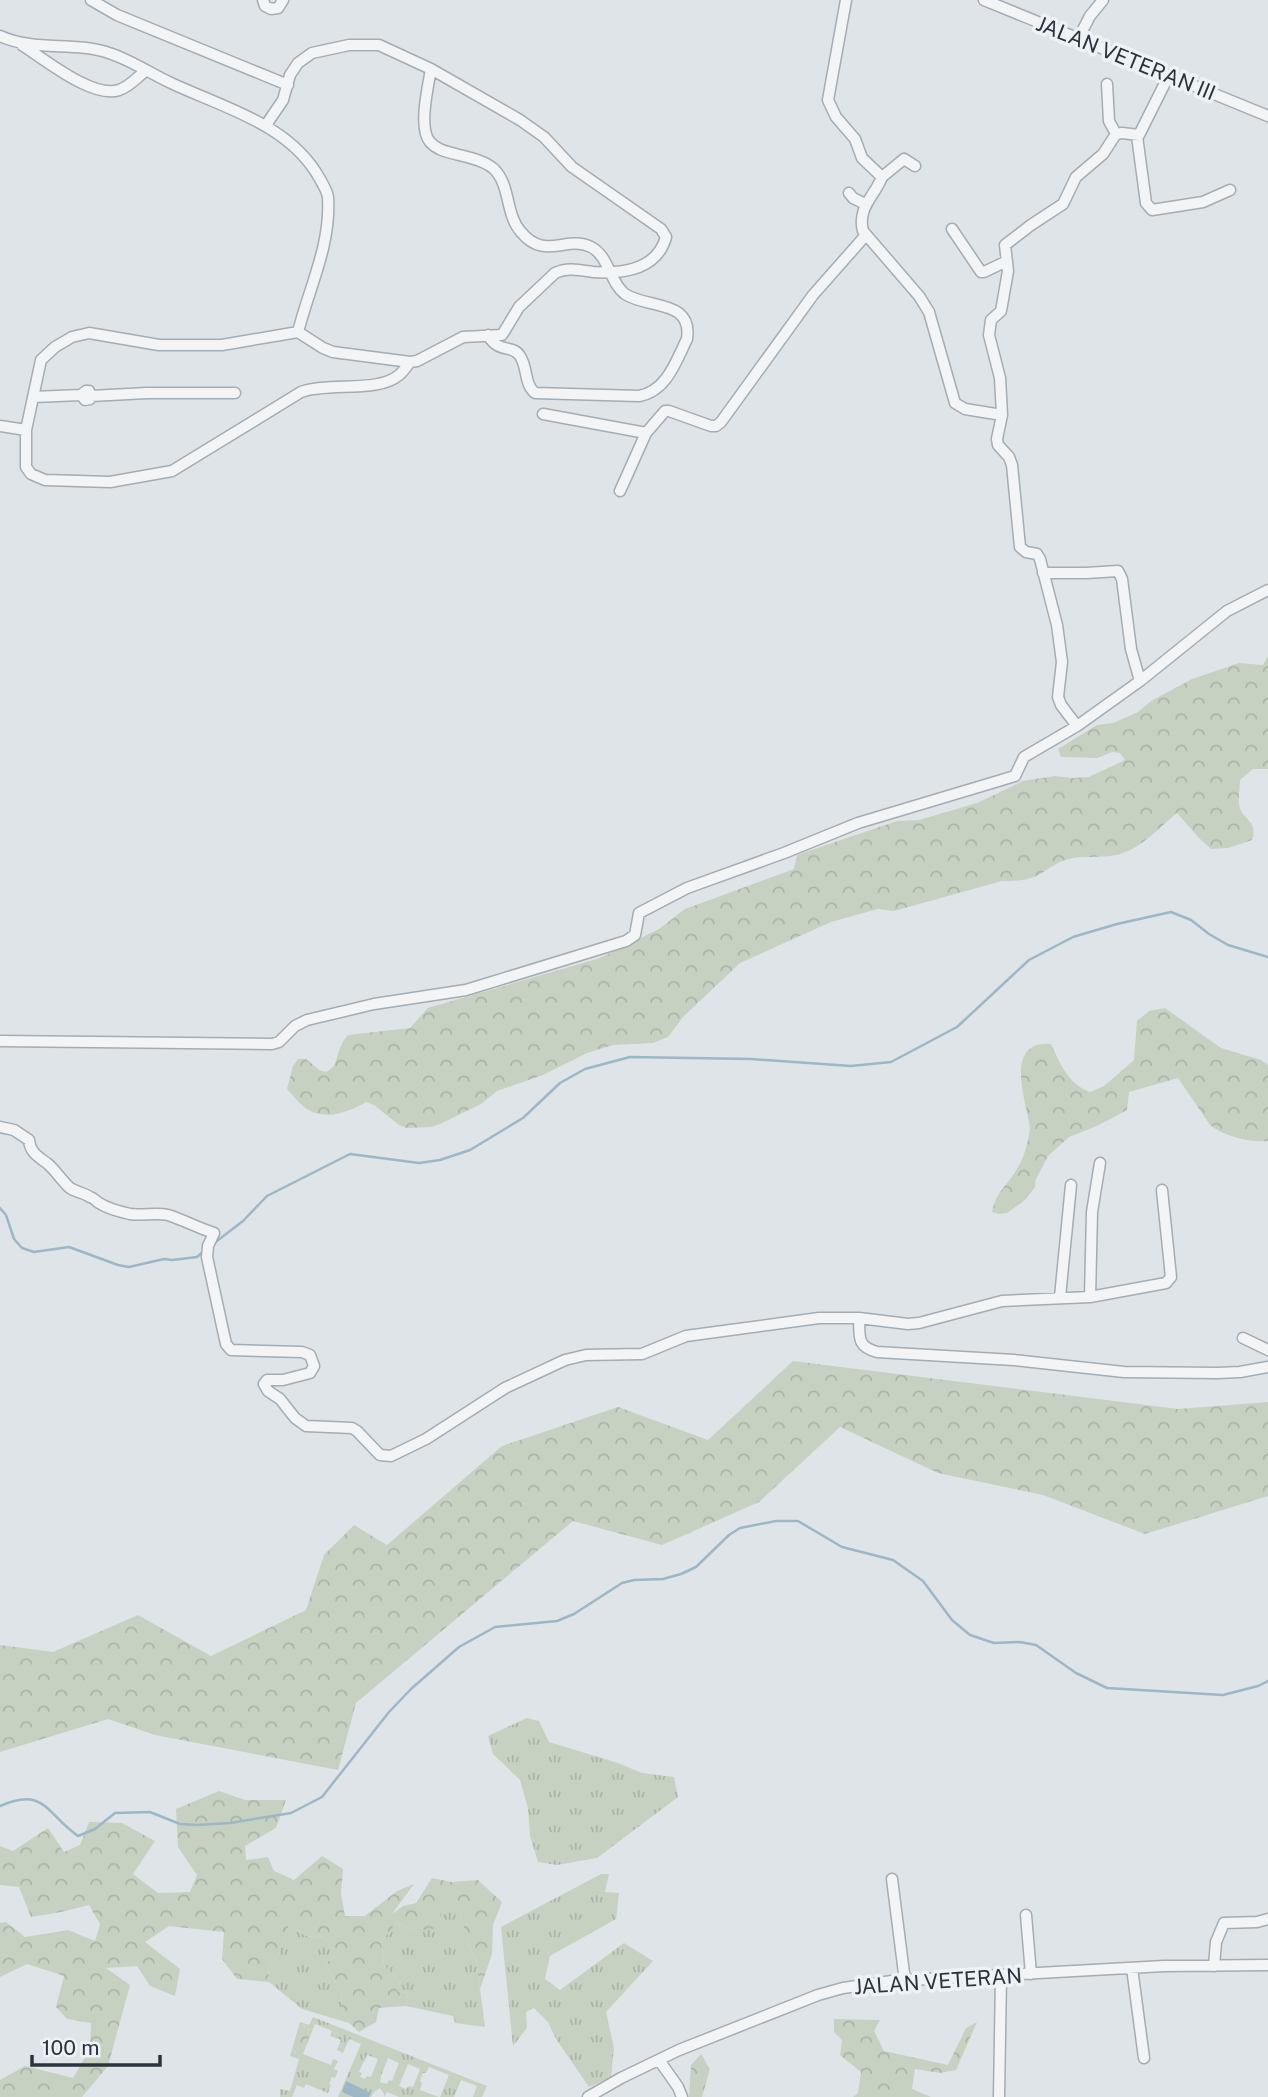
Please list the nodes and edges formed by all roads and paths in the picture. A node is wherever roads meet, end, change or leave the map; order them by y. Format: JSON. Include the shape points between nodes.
{"nodes":[{"id":1,"x":92,"y":0,"type":"edge"},
{"id":2,"x":263,"y":0,"type":"edge"},
{"id":3,"x":283,"y":0,"type":"edge"},
{"id":4,"x":846,"y":0,"type":"edge"},
{"id":5,"x":984,"y":0,"type":"edge"},
{"id":6,"x":1103,"y":0,"type":"edge"},
{"id":7,"x":0,"y":36,"type":"edge"},
{"id":8,"x":1078,"y":39,"type":"junction"},
{"id":9,"x":16,"y":41,"type":"junction"},
{"id":10,"x":430,"y":69,"type":"junction"},
{"id":11,"x":145,"y":71,"type":"junction"},
{"id":12,"x":1169,"y":75,"type":"junction"},
{"id":13,"x":1107,"y":84,"type":"dead end"},
{"id":14,"x":288,"y":85,"type":"junction"},
{"id":15,"x":1268,"y":116,"type":"edge"},
{"id":16,"x":266,"y":125,"type":"junction"},
{"id":17,"x":1116,"y":134,"type":"junction"},
{"id":18,"x":1137,"y":136,"type":"junction"},
{"id":19,"x":915,"y":166,"type":"dead end"},
{"id":20,"x":882,"y":177,"type":"junction"},
{"id":21,"x":1230,"y":190,"type":"dead end"},
{"id":22,"x":849,"y":193,"type":"dead end"},
{"id":23,"x":865,"y":204,"type":"junction"},
{"id":24,"x":952,"y":229,"type":"dead end"},
{"id":25,"x":866,"y":234,"type":"junction"},
{"id":26,"x":1007,"y":261,"type":"junction"},
{"id":27,"x":611,"y":273,"type":"junction"},
{"id":28,"x":298,"y":332,"type":"junction"},
{"id":29,"x":488,"y":335,"type":"junction"},
{"id":30,"x":410,"y":362,"type":"junction"},
{"id":31,"x":235,"y":393,"type":"dead end"},
{"id":32,"x":33,"y":397,"type":"junction"},
{"id":33,"x":543,"y":414,"type":"dead end"},
{"id":34,"x":1002,"y":415,"type":"junction"},
{"id":35,"x":0,"y":426,"type":"edge"},
{"id":36,"x":26,"y":430,"type":"junction"},
{"id":37,"x":646,"y":433,"type":"junction"},
{"id":38,"x":620,"y":491,"type":"dead end"},
{"id":39,"x":1043,"y":573,"type":"junction"},
{"id":40,"x":1268,"y":590,"type":"edge"},
{"id":41,"x":1140,"y":681,"type":"junction"},
{"id":42,"x":1077,"y":726,"type":"junction"},
{"id":43,"x":0,"y":1041,"type":"edge"},
{"id":44,"x":0,"y":1127,"type":"edge"},
{"id":45,"x":1100,"y":1163,"type":"dead end"},
{"id":46,"x":1071,"y":1185,"type":"dead end"},
{"id":47,"x":1162,"y":1190,"type":"dead end"},
{"id":48,"x":1059,"y":1297,"type":"junction"},
{"id":49,"x":1090,"y":1297,"type":"junction"},
{"id":50,"x":859,"y":1318,"type":"junction"},
{"id":51,"x":1243,"y":1338,"type":"dead end"},
{"id":52,"x":1268,"y":1350,"type":"edge"},
{"id":53,"x":1268,"y":1367,"type":"edge"},
{"id":54,"x":892,"y":1879,"type":"dead end"},
{"id":55,"x":1026,"y":1915,"type":"dead end"},
{"id":56,"x":1268,"y":1919,"type":"edge"},
{"id":57,"x":1268,"y":1965,"type":"edge"},
{"id":58,"x":1214,"y":1966,"type":"junction"},
{"id":59,"x":1132,"y":1968,"type":"junction"},
{"id":60,"x":1031,"y":1974,"type":"junction"},
{"id":61,"x":1002,"y":1976,"type":"junction"},
{"id":62,"x":905,"y":1981,"type":"junction"},
{"id":63,"x":1144,"y":2058,"type":"dead end"},
{"id":64,"x":659,"y":2060,"type":"junction"},
{"id":65,"x":588,"y":2097,"type":"edge"},
{"id":66,"x":682,"y":2097,"type":"edge"},
{"id":67,"x":999,"y":2097,"type":"edge"}],
"edges":[{"from":1,"to":14,"type":"street","via":[[117,15]]},
{"from":2,"to":3,"type":"street","via":[[271,9]]},
{"from":4,"to":20,"type":"street","via":[[828,100],[855,139],[862,158]]},
{"from":5,"to":8,"type":"street","name":"JALAN VETERAN III"},
{"from":6,"to":8,"type":"street"},
{"from":7,"to":9,"type":"street"},
{"from":8,"to":12,"type":"street","name":"JALAN VETERAN III"},
{"from":9,"to":11,"type":"street","via":[[93,49]]},
{"from":9,"to":11,"type":"street","via":[[79,81],[106,92],[120,90]]},
{"from":10,"to":14,"type":"street","via":[[379,45],[349,45],[313,53],[298,64]]},
{"from":10,"to":27,"type":"street","via":[[424,119],[429,141],[442,151],[493,169],[502,180],[511,216],[528,240],[544,247],[591,247]]},
{"from":10,"to":27,"type":"street","via":[[520,120],[572,167],[661,229],[664,245],[651,261]]},
{"from":11,"to":16,"type":"street"},
{"from":12,"to":15,"type":"street","name":"JALAN VETERAN III"},
{"from":12,"to":18,"type":"street"},
{"from":13,"to":17,"type":"street","via":[[1109,121]]},
{"from":14,"to":16,"type":"street"},
{"from":16,"to":28,"type":"street","via":[[301,153],[328,195],[326,242]]},
{"from":17,"to":18,"type":"street"},
{"from":17,"to":26,"type":"street","via":[[1076,177],[1063,204],[1009,241]]},
{"from":18,"to":21,"type":"street","via":[[1146,204],[1152,210],[1203,202]]},
{"from":19,"to":20,"type":"street","via":[[904,159]]},
{"from":20,"to":23,"type":"street"},
{"from":22,"to":23,"type":"street"},
{"from":23,"to":25,"type":"street","via":[[862,226]]},
{"from":24,"to":26,"type":"street","via":[[981,272]]},
{"from":25,"to":34,"type":"street","via":[[929,312],[955,403]]},
{"from":25,"to":37,"type":"street","via":[[813,295],[722,422],[711,426],[665,411]]},
{"from":26,"to":34,"type":"street","via":[[1001,311],[992,318],[989,335],[999,371]]},
{"from":27,"to":29,"type":"street","via":[[555,273],[519,307],[502,335]]},
{"from":27,"to":29,"type":"street","via":[[624,293],[676,310],[687,324],[687,338],[666,380],[649,394],[535,393],[516,351],[495,346]]},
{"from":28,"to":30,"type":"street","via":[[333,352]]},
{"from":28,"to":32,"type":"street","via":[[222,345],[159,345],[89,333],[55,347],[41,360]]},
{"from":29,"to":30,"type":"street","via":[[463,337]]},
{"from":30,"to":36,"type":"street","via":[[400,375],[386,382],[301,392],[172,471],[146,477],[110,482],[36,477],[26,467]]},
{"from":31,"to":32,"type":"street"},
{"from":32,"to":36,"type":"street"},
{"from":33,"to":37,"type":"street"},
{"from":34,"to":39,"type":"street","via":[[997,439],[1012,465],[1020,547],[1037,554]]},
{"from":35,"to":36,"type":"street"},
{"from":37,"to":38,"type":"street"},
{"from":39,"to":41,"type":"street","via":[[1118,570]]},
{"from":39,"to":42,"type":"street","via":[[1062,662],[1058,697]]},
{"from":40,"to":41,"type":"street","via":[[1227,611]]},
{"from":41,"to":42,"type":"street"},
{"from":42,"to":43,"type":"street","via":[[1024,757],[1013,777],[858,823],[706,881],[639,913],[630,939],[466,990],[307,1020],[272,1044]]},
{"from":44,"to":50,"type":"street","via":[[29,1140],[33,1152],[69,1187],[98,1203],[128,1213],[169,1215],[214,1233],[207,1257],[226,1344],[232,1350],[310,1355],[314,1366],[310,1373],[267,1380],[268,1391],[306,1426],[352,1428],[380,1455],[402,1451],[505,1388],[565,1360],[642,1353],[686,1336],[819,1318]]},
{"from":45,"to":49,"type":"street","via":[[1092,1213]]},
{"from":46,"to":48,"type":"street"},
{"from":47,"to":49,"type":"street","via":[[1170,1280]]},
{"from":48,"to":49,"type":"street"},
{"from":48,"to":50,"type":"street","via":[[1002,1301],[919,1323]]},
{"from":50,"to":53,"type":"street","via":[[860,1342],[877,1352],[1124,1372],[1217,1373]]},
{"from":51,"to":52,"type":"street"},
{"from":54,"to":62,"type":"street"},
{"from":55,"to":60,"type":"street"},
{"from":56,"to":58,"type":"street","via":[[1224,1923]]},
{"from":57,"to":58,"type":"street","name":"JALAN VETERAN"},
{"from":58,"to":59,"type":"street","name":"JALAN VETERAN"},
{"from":59,"to":60,"type":"street","name":"JALAN VETERAN"},
{"from":59,"to":63,"type":"street"},
{"from":60,"to":61,"type":"street","name":"JALAN VETERAN"},
{"from":61,"to":62,"type":"street","name":"JALAN VETERAN"},
{"from":61,"to":67,"type":"street"},
{"from":62,"to":64,"type":"street","name":"JALAN VETERAN","via":[[818,1995]]},
{"from":64,"to":65,"type":"street","name":"JALAN VETERAN"},
{"from":64,"to":66,"type":"street"}]}
